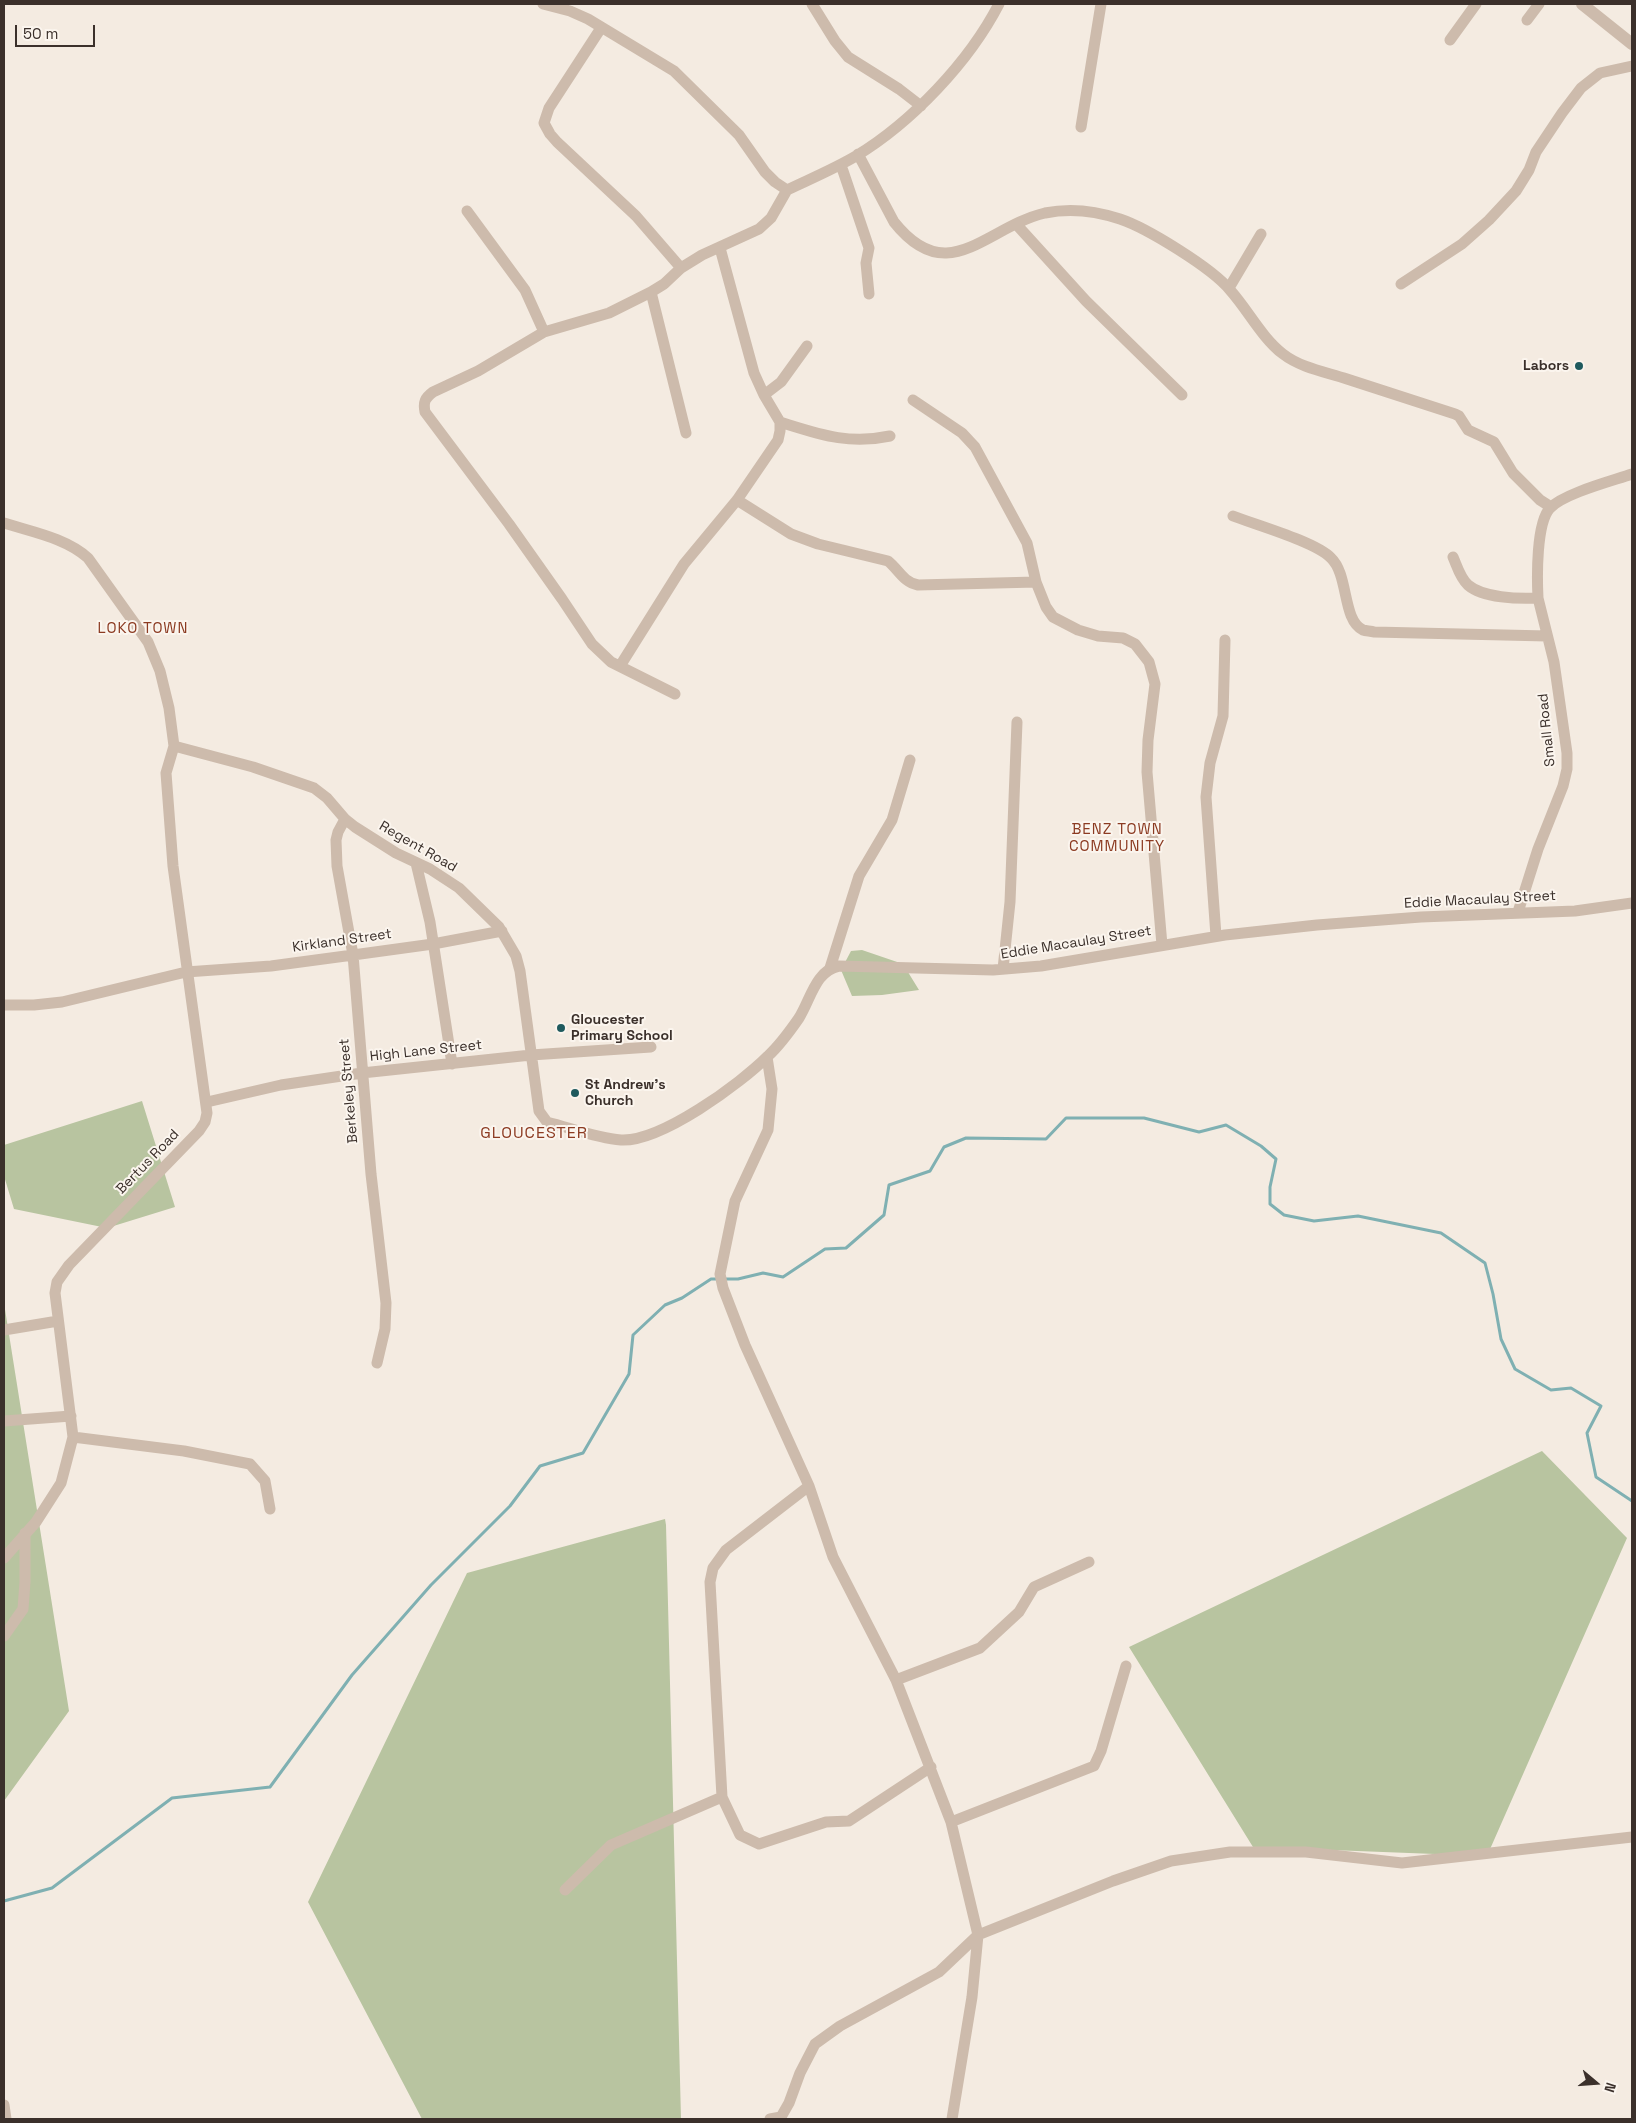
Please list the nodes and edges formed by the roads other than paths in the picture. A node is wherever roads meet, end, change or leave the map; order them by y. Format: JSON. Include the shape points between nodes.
{"nodes":[{"id":1,"x":543,"y":4,"type":"edge"},
{"id":2,"x":812,"y":4,"type":"edge"},
{"id":3,"x":999,"y":4,"type":"edge"},
{"id":4,"x":1101,"y":4,"type":"edge"},
{"id":5,"x":1476,"y":4,"type":"edge"},
{"id":6,"x":1539,"y":4,"type":"edge"},
{"id":7,"x":1582,"y":4,"type":"edge"},
{"id":8,"x":1527,"y":20,"type":"dead end"},
{"id":9,"x":601,"y":28,"type":"junction"},
{"id":10,"x":1450,"y":40,"type":"dead end"},
{"id":11,"x":1632,"y":44,"type":"edge"},
{"id":12,"x":1632,"y":66,"type":"edge"},
{"id":13,"x":921,"y":106,"type":"junction"},
{"id":14,"x":1081,"y":127,"type":"dead end"},
{"id":15,"x":858,"y":154,"type":"junction"},
{"id":16,"x":841,"y":165,"type":"junction"},
{"id":17,"x":787,"y":190,"type":"junction"},
{"id":18,"x":467,"y":211,"type":"dead end"},
{"id":19,"x":1016,"y":224,"type":"junction"},
{"id":20,"x":1260,"y":234,"type":"dead end"},
{"id":21,"x":720,"y":248,"type":"junction"},
{"id":22,"x":681,"y":268,"type":"junction"},
{"id":23,"x":1400,"y":284,"type":"dead end"},
{"id":24,"x":1229,"y":288,"type":"junction"},
{"id":25,"x":650,"y":292,"type":"junction"},
{"id":26,"x":869,"y":294,"type":"dead end"},
{"id":27,"x":544,"y":332,"type":"junction"},
{"id":28,"x":807,"y":346,"type":"dead end"},
{"id":29,"x":764,"y":395,"type":"junction"},
{"id":30,"x":1182,"y":395,"type":"dead end"},
{"id":31,"x":913,"y":400,"type":"dead end"},
{"id":32,"x":780,"y":422,"type":"junction"},
{"id":33,"x":686,"y":433,"type":"dead end"},
{"id":34,"x":890,"y":436,"type":"dead end"},
{"id":35,"x":1632,"y":474,"type":"edge"},
{"id":36,"x":737,"y":500,"type":"junction"},
{"id":37,"x":1551,"y":507,"type":"junction"},
{"id":38,"x":1233,"y":516,"type":"dead end"},
{"id":39,"x":4,"y":523,"type":"edge"},
{"id":40,"x":1453,"y":557,"type":"dead end"},
{"id":41,"x":1036,"y":582,"type":"junction"},
{"id":42,"x":1538,"y":598,"type":"junction"},
{"id":43,"x":1547,"y":636,"type":"junction"},
{"id":44,"x":1225,"y":640,"type":"dead end"},
{"id":45,"x":620,"y":666,"type":"junction"},
{"id":46,"x":675,"y":694,"type":"dead end"},
{"id":47,"x":1018,"y":722,"type":"dead end"},
{"id":48,"x":174,"y":746,"type":"junction"},
{"id":49,"x":910,"y":760,"type":"dead end"},
{"id":50,"x":345,"y":819,"type":"junction"},
{"id":51,"x":416,"y":863,"type":"junction"},
{"id":52,"x":1632,"y":903,"type":"edge"},
{"id":53,"x":1518,"y":912,"type":"junction"},
{"id":54,"x":502,"y":931,"type":"junction"},
{"id":55,"x":1216,"y":936,"type":"junction"},
{"id":56,"x":433,"y":944,"type":"junction"},
{"id":57,"x":1162,"y":945,"type":"junction"},
{"id":58,"x":353,"y":955,"type":"junction"},
{"id":59,"x":830,"y":968,"type":"junction"},
{"id":60,"x":1002,"y":969,"type":"junction"},
{"id":61,"x":186,"y":972,"type":"junction"},
{"id":62,"x":4,"y":1004,"type":"edge"},
{"id":63,"x":651,"y":1047,"type":"dead end"},
{"id":64,"x":531,"y":1055,"type":"junction"},
{"id":65,"x":767,"y":1057,"type":"junction"},
{"id":66,"x":452,"y":1064,"type":"junction"},
{"id":67,"x":362,"y":1073,"type":"junction"},
{"id":68,"x":207,"y":1102,"type":"junction"},
{"id":69,"x":58,"y":1321,"type":"junction"},
{"id":70,"x":4,"y":1330,"type":"edge"},
{"id":71,"x":377,"y":1363,"type":"dead end"},
{"id":72,"x":71,"y":1416,"type":"junction"},
{"id":73,"x":4,"y":1421,"type":"edge"},
{"id":74,"x":73,"y":1437,"type":"junction"},
{"id":75,"x":809,"y":1486,"type":"junction"},
{"id":76,"x":270,"y":1509,"type":"dead end"},
{"id":77,"x":25,"y":1533,"type":"junction"},
{"id":78,"x":4,"y":1558,"type":"edge"},
{"id":79,"x":1089,"y":1562,"type":"dead end"},
{"id":80,"x":4,"y":1636,"type":"edge"},
{"id":81,"x":1126,"y":1666,"type":"dead end"},
{"id":82,"x":896,"y":1680,"type":"junction"},
{"id":83,"x":931,"y":1767,"type":"junction"},
{"id":84,"x":722,"y":1797,"type":"junction"},
{"id":85,"x":951,"y":1822,"type":"junction"},
{"id":86,"x":1632,"y":1838,"type":"edge"},
{"id":87,"x":565,"y":1890,"type":"dead end"},
{"id":88,"x":978,"y":1935,"type":"junction"},
{"id":89,"x":4,"y":2105,"type":"edge"},
{"id":90,"x":6,"y":2119,"type":"edge"},
{"id":91,"x":770,"y":2119,"type":"edge"},
{"id":92,"x":952,"y":2119,"type":"edge"}],
"edges":[{"from":1,"to":9,"type":"street","via":[[570,11]]},
{"from":2,"to":13,"type":"street","via":[[848,56]]},
{"from":3,"to":13,"type":"street","via":[[967,54]]},
{"from":4,"to":14,"type":"street"},
{"from":5,"to":10,"type":"street"},
{"from":6,"to":8,"type":"street"},
{"from":7,"to":11,"type":"street"},
{"from":9,"to":17,"type":"street","via":[[674,71],[739,135],[774,182]]},
{"from":9,"to":22,"type":"street","via":[[549,108],[545,117],[546,128],[636,216]]},
{"from":12,"to":23,"type":"street","via":[[1600,73],[1581,88],[1536,152],[1516,191],[1462,244]]},
{"from":13,"to":15,"type":"street"},
{"from":15,"to":16,"type":"street"},
{"from":15,"to":19,"type":"street","via":[[894,222],[913,242],[925,249],[937,253],[964,249]]},
{"from":16,"to":17,"type":"street"},
{"from":16,"to":26,"type":"street","via":[[869,248],[866,263]]},
{"from":17,"to":21,"type":"street","via":[[771,218],[759,229]]},
{"from":18,"to":27,"type":"street","via":[[525,290]]},
{"from":19,"to":24,"type":"street","via":[[1044,213],[1060,211],[1082,211],[1119,218],[1200,264]]},
{"from":19,"to":30,"type":"street","via":[[1086,300]]},
{"from":20,"to":24,"type":"street"},
{"from":21,"to":22,"type":"street","via":[[702,254]]},
{"from":21,"to":29,"type":"street","via":[[754,373]]},
{"from":22,"to":25,"type":"street"},
{"from":24,"to":37,"type":"street","via":[[1274,346],[1284,354],[1309,367],[1459,416],[1468,430],[1494,442],[1513,473]]},
{"from":25,"to":27,"type":"street","via":[[609,313]]},
{"from":25,"to":33,"type":"street"},
{"from":27,"to":45,"type":"street","via":[[478,371],[433,392],[423,404],[425,412],[509,524],[592,644]]},
{"from":28,"to":29,"type":"street","via":[[781,382]]},
{"from":29,"to":32,"type":"street"},
{"from":31,"to":41,"type":"street","via":[[962,433],[975,447],[1027,542]]},
{"from":32,"to":34,"type":"street","via":[[830,438]]},
{"from":32,"to":36,"type":"street","via":[[778,440]]},
{"from":35,"to":37,"type":"street","via":[[1574,494]]},
{"from":36,"to":41,"type":"street","via":[[791,534],[888,561],[907,583]]},
{"from":36,"to":45,"type":"street","via":[[684,564]]},
{"from":37,"to":42,"type":"street","name":"Small Road","via":[[1545,517],[1537,552]]},
{"from":38,"to":43,"type":"street","via":[[1317,548],[1332,558],[1342,573],[1351,615],[1363,630]]},
{"from":39,"to":48,"type":"street","via":[[66,544],[88,558],[148,642],[160,671]]},
{"from":40,"to":42,"type":"street","via":[[1468,585],[1478,590],[1506,597]]},
{"from":41,"to":57,"type":"street","via":[[1053,617],[1078,630],[1123,638],[1135,644],[1154,672],[1156,684],[1147,772]]},
{"from":42,"to":43,"type":"street","name":"Small Road"},
{"from":43,"to":53,"type":"street","name":"Small Road","via":[[1554,662],[1567,769]]},
{"from":44,"to":55,"type":"street","via":[[1223,716],[1210,763],[1206,797]]},
{"from":45,"to":46,"type":"street"},
{"from":47,"to":60,"type":"street","via":[[1010,902]]},
{"from":48,"to":50,"type":"street","name":"Regent Road","via":[[253,767],[314,788]]},
{"from":48,"to":61,"type":"street","name":"Bertus Road","via":[[166,785]]},
{"from":49,"to":59,"type":"street","via":[[892,820],[859,876]]},
{"from":50,"to":51,"type":"street","name":"Regent Road"},
{"from":50,"to":58,"type":"street","name":"Berkeley Street","via":[[338,832],[336,849]]},
{"from":51,"to":54,"type":"street","name":"Regent Road","via":[[459,888]]},
{"from":51,"to":56,"type":"street"},
{"from":52,"to":53,"type":"street","name":"Eddie Macaulay Street","via":[[1575,911]]},
{"from":53,"to":55,"type":"street","name":"Eddie Macaulay Street","via":[[1317,924]]},
{"from":54,"to":56,"type":"street","name":"Kirkland Street"},
{"from":54,"to":64,"type":"street","name":"Regent Road","via":[[516,956],[520,971]]},
{"from":55,"to":57,"type":"street","name":"Eddie Macaulay Street"},
{"from":56,"to":58,"type":"street","name":"Kirkland Street"},
{"from":56,"to":66,"type":"street"},
{"from":57,"to":60,"type":"street","name":"Eddie Macaulay Street","via":[[1041,966]]},
{"from":58,"to":61,"type":"street","name":"Kirkland Street","via":[[271,966]]},
{"from":58,"to":67,"type":"street","name":"Berkeley Street"},
{"from":59,"to":60,"type":"street","name":"Eddie Macaulay Street"},
{"from":59,"to":65,"type":"street","via":[[820,977],[792,1030]]},
{"from":61,"to":62,"type":"street","name":"Kirkland Street","via":[[62,1002]]},
{"from":61,"to":68,"type":"street","name":"Bertus Road"},
{"from":63,"to":64,"type":"street","name":"High Lane Street"},
{"from":64,"to":65,"type":"street","via":[[541,1117],[547,1122],[621,1140],[665,1129],[726,1091]]},
{"from":64,"to":66,"type":"street","name":"High Lane Street"},
{"from":65,"to":75,"type":"street","via":[[772,1089],[768,1130],[735,1201],[720,1274],[745,1345]]},
{"from":66,"to":67,"type":"street","name":"High Lane Street"},
{"from":67,"to":68,"type":"street","name":"High Lane Street","via":[[281,1085]]},
{"from":67,"to":71,"type":"street","name":"Berkeley Street","via":[[386,1303],[385,1329]]},
{"from":68,"to":69,"type":"street","name":"Bertus Road","via":[[199,1131],[62,1273],[55,1293]]},
{"from":69,"to":70,"type":"street"},
{"from":69,"to":72,"type":"street","name":"Bertus Road"},
{"from":72,"to":73,"type":"street"},
{"from":72,"to":74,"type":"street","name":"Bertus Road"},
{"from":74,"to":76,"type":"street","via":[[184,1451],[250,1464],[265,1481]]},
{"from":74,"to":77,"type":"street","name":"Bertus Road","via":[[61,1482],[36,1522]]},
{"from":75,"to":82,"type":"street","via":[[833,1557]]},
{"from":75,"to":84,"type":"street","via":[[726,1550],[713,1568],[710,1582]]},
{"from":77,"to":78,"type":"street","name":"Bertus Road"},
{"from":77,"to":80,"type":"street","via":[[23,1610]]},
{"from":79,"to":82,"type":"street","via":[[1034,1587],[1019,1612],[980,1648]]},
{"from":81,"to":85,"type":"street","via":[[1094,1766]]},
{"from":82,"to":83,"type":"street"},
{"from":83,"to":84,"type":"street","via":[[849,1821],[826,1822],[760,1844],[740,1835]]},
{"from":83,"to":85,"type":"street"},
{"from":84,"to":87,"type":"street","via":[[611,1844]]},
{"from":85,"to":88,"type":"street"},
{"from":86,"to":88,"type":"street","via":[[1402,1863],[1306,1852],[1230,1852],[1171,1861]]},
{"from":88,"to":91,"type":"street","via":[[939,1972],[840,2026],[815,2044],[781,2117]]},
{"from":88,"to":92,"type":"street","via":[[972,1997]]},
{"from":89,"to":90,"type":"street"}]}
